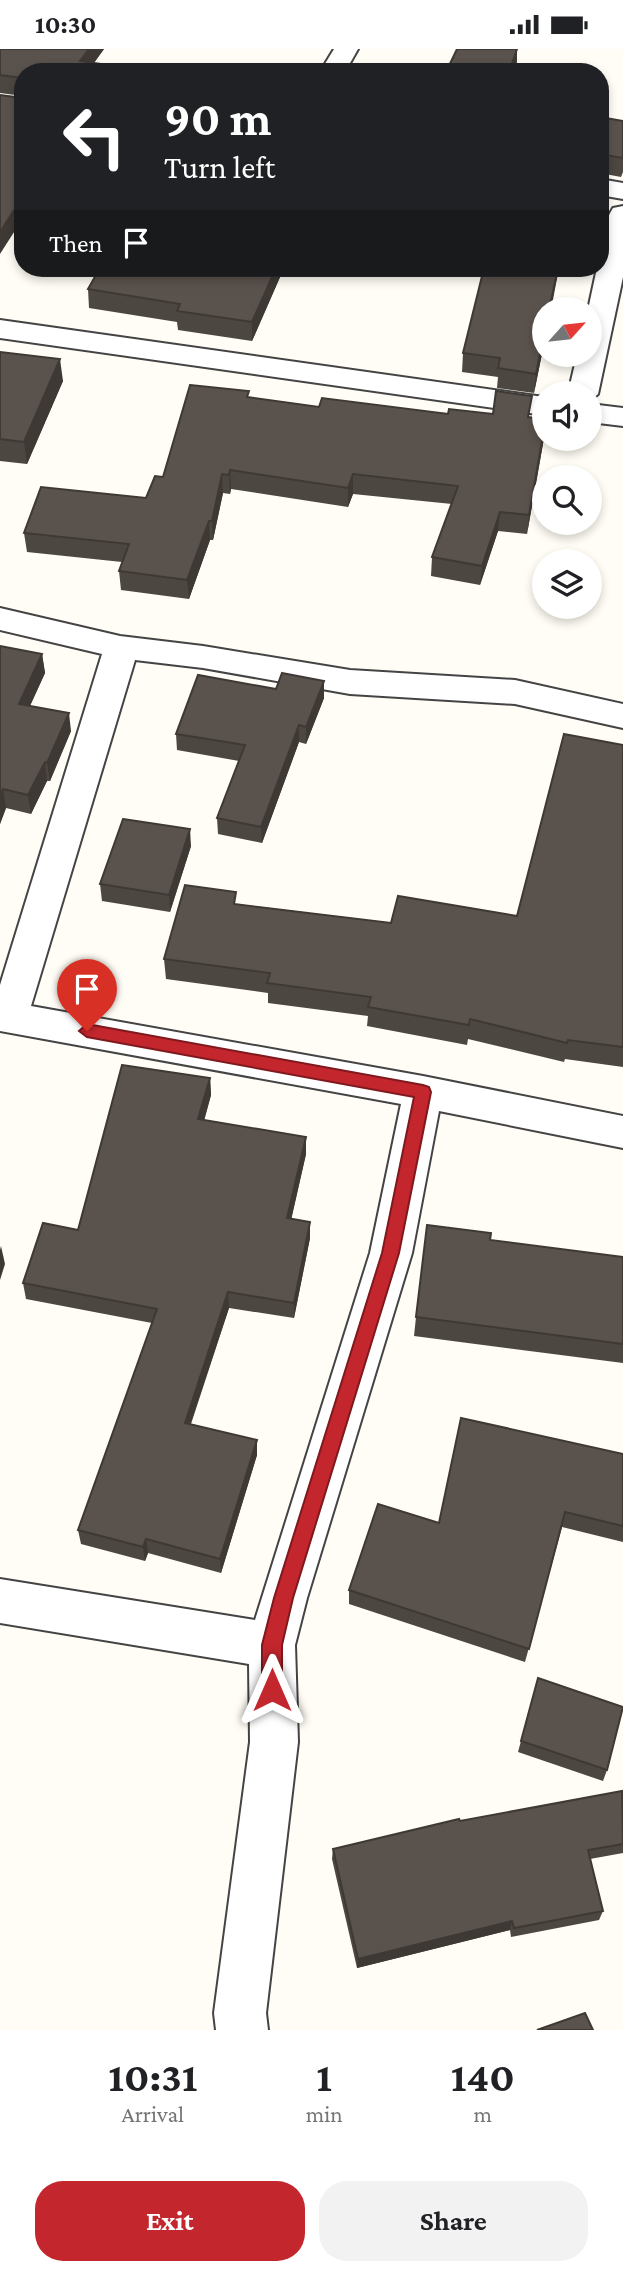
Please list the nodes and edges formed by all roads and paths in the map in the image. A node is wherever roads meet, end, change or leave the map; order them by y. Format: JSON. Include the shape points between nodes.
{"nodes":[{"id":1,"x":623,"y":214,"type":"edge"},
{"id":2,"x":0,"y":329,"type":"edge"},
{"id":3,"x":586,"y":381,"type":"edge"},
{"id":4,"x":532,"y":404,"type":"edge"},
{"id":5,"x":602,"y":414,"type":"edge"},
{"id":6,"x":623,"y":417,"type":"edge"},
{"id":7,"x":0,"y":619,"type":"edge"},
{"id":8,"x":120,"y":647,"type":"junction"},
{"id":9,"x":623,"y":716,"type":"edge"},
{"id":10,"x":5,"y":1016,"type":"edge"},
{"id":11,"x":423,"y":1092,"type":"junction"},
{"id":12,"x":623,"y":1132,"type":"edge"},
{"id":13,"x":0,"y":1601,"type":"edge"},
{"id":14,"x":272,"y":1645,"type":"junction"},
{"id":15,"x":242,"y":2030,"type":"edge"}],
"edges":[{"from":1,"to":3,"type":"street"},
{"from":2,"to":4,"type":"street"},
{"from":5,"to":6,"type":"street"},
{"from":7,"to":8,"type":"street"},
{"from":8,"to":9,"type":"street","via":[[350,682],[516,692]]},
{"from":8,"to":10,"type":"street"},
{"from":10,"to":11,"type":"street"},
{"from":11,"to":12,"type":"street"},
{"from":11,"to":14,"type":"street","via":[[391,1253]]},
{"from":13,"to":14,"type":"street"},
{"from":14,"to":15,"type":"street","via":[[274,1742],[240,2013]]}]}
